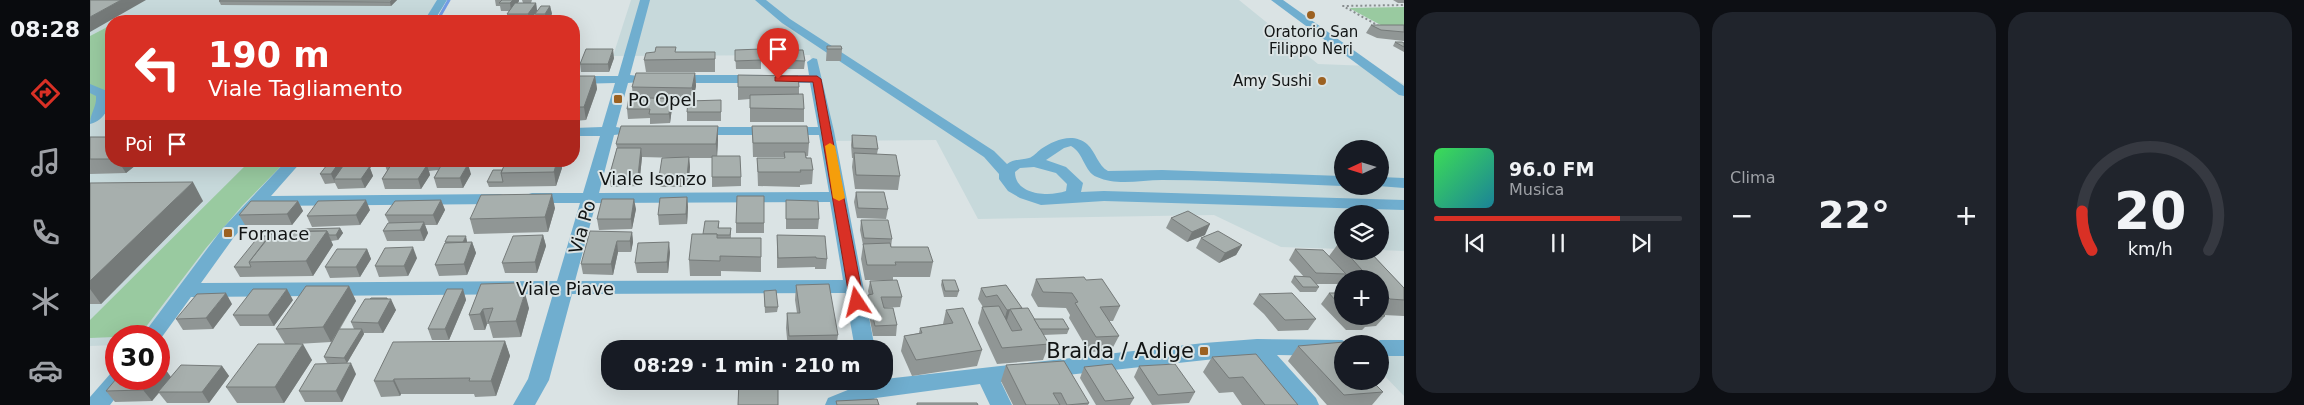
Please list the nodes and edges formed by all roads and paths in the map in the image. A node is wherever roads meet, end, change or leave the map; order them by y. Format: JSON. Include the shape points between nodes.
{"nodes":[{"id":1,"x":442,"y":0,"type":"edge"},
{"id":2,"x":645,"y":0,"type":"edge"},
{"id":3,"x":760,"y":0,"type":"edge"},
{"id":4,"x":1276,"y":0,"type":"edge"},
{"id":5,"x":1404,"y":5,"type":"edge"},
{"id":6,"x":433,"y":15,"type":"edge"},
{"id":7,"x":1378,"y":26,"type":"edge"},
{"id":8,"x":813,"y":62,"type":"dead end"},
{"id":9,"x":1386,"y":78,"type":"junction"},
{"id":10,"x":643,"y":79,"type":"edge"},
{"id":11,"x":662,"y":79,"type":"edge"},
{"id":12,"x":817,"y":79,"type":"junction"},
{"id":13,"x":580,"y":80,"type":"edge"},
{"id":14,"x":624,"y":80,"type":"junction"},
{"id":15,"x":1404,"y":87,"type":"edge"},
{"id":16,"x":90,"y":88,"type":"edge"},
{"id":17,"x":1404,"y":92,"type":"edge"},
{"id":18,"x":90,"y":120,"type":"edge"},
{"id":19,"x":608,"y":131,"type":"junction"},
{"id":20,"x":628,"y":131,"type":"edge"},
{"id":21,"x":688,"y":131,"type":"edge"},
{"id":22,"x":827,"y":131,"type":"junction"},
{"id":23,"x":580,"y":132,"type":"edge"},
{"id":24,"x":1051,"y":147,"type":"junction"},
{"id":25,"x":1035,"y":162,"type":"junction"},
{"id":26,"x":289,"y":167,"type":"edge"},
{"id":27,"x":1012,"y":168,"type":"junction"},
{"id":28,"x":1061,"y":170,"type":"junction"},
{"id":29,"x":1334,"y":181,"type":"edge"},
{"id":30,"x":1389,"y":182,"type":"edge"},
{"id":31,"x":1404,"y":183,"type":"edge"},
{"id":32,"x":1071,"y":191,"type":"junction"},
{"id":33,"x":839,"y":197,"type":"junction"},
{"id":34,"x":590,"y":198,"type":"junction"},
{"id":35,"x":257,"y":201,"type":"junction"},
{"id":36,"x":1404,"y":205,"type":"edge"},
{"id":37,"x":854,"y":286,"type":"junction"},
{"id":38,"x":564,"y":288,"type":"junction"},
{"id":39,"x":186,"y":290,"type":"junction"},
{"id":40,"x":160,"y":325,"type":"edge"},
{"id":41,"x":863,"y":340,"type":"edge"},
{"id":42,"x":1257,"y":348,"type":"junction"},
{"id":43,"x":1334,"y":348,"type":"edge"},
{"id":44,"x":1389,"y":348,"type":"edge"},
{"id":45,"x":1404,"y":348,"type":"edge"},
{"id":46,"x":987,"y":375,"type":"junction"},
{"id":47,"x":538,"y":380,"type":"junction"},
{"id":48,"x":893,"y":383,"type":"edge"},
{"id":49,"x":110,"y":390,"type":"edge"},
{"id":50,"x":863,"y":390,"type":"edge"},
{"id":51,"x":97,"y":405,"type":"edge"},
{"id":52,"x":524,"y":405,"type":"edge"},
{"id":53,"x":534,"y":405,"type":"edge"},
{"id":54,"x":836,"y":405,"type":"edge"},
{"id":55,"x":1001,"y":405,"type":"edge"},
{"id":56,"x":1308,"y":405,"type":"edge"}],
"edges":[{"from":1,"to":6,"type":"street"},
{"from":2,"to":14,"type":"street","name":"Via Po"},
{"from":3,"to":27,"type":"street","via":[[786,21]]},
{"from":4,"to":9,"type":"street"},
{"from":5,"to":7,"type":"path","via":[[1343,6]]},
{"from":8,"to":12,"type":"street"},
{"from":9,"to":15,"type":"street"},
{"from":9,"to":17,"type":"street"},
{"from":10,"to":14,"type":"street"},
{"from":11,"to":12,"type":"street"},
{"from":12,"to":22,"type":"street"},
{"from":13,"to":14,"type":"street"},
{"from":14,"to":19,"type":"street","name":"Via Po"},
{"from":16,"to":18,"type":"street","via":[[102,94],[104,103]]},
{"from":19,"to":20,"type":"street"},
{"from":19,"to":23,"type":"street"},
{"from":19,"to":34,"type":"street","name":"Via Po"},
{"from":21,"to":22,"type":"street"},
{"from":22,"to":33,"type":"street"},
{"from":24,"to":25,"type":"street"},
{"from":24,"to":28,"type":"street"},
{"from":24,"to":29,"type":"street","via":[[1078,144],[1085,150],[1095,170],[1111,176]]},
{"from":25,"to":27,"type":"street"},
{"from":25,"to":28,"type":"street"},
{"from":26,"to":35,"type":"street"},
{"from":27,"to":32,"type":"street","via":[[1006,178],[1025,195],[1047,200]]},
{"from":28,"to":32,"type":"street"},
{"from":30,"to":31,"type":"street"},
{"from":32,"to":36,"type":"street","via":[[1104,196]]},
{"from":33,"to":34,"type":"street","name":"Viale Isonzo"},
{"from":33,"to":37,"type":"street"},
{"from":34,"to":35,"type":"street","name":"Viale Isonzo"},
{"from":34,"to":38,"type":"street","name":"Via Po"},
{"from":35,"to":39,"type":"street","via":[[228,233]]},
{"from":37,"to":38,"type":"street","name":"Viale Piave"},
{"from":37,"to":41,"type":"street"},
{"from":38,"to":39,"type":"street","name":"Viale Piave"},
{"from":38,"to":47,"type":"street","name":"Via Po"},
{"from":39,"to":40,"type":"street"},
{"from":42,"to":43,"type":"street"},
{"from":42,"to":46,"type":"street"},
{"from":42,"to":56,"type":"street"},
{"from":44,"to":45,"type":"street"},
{"from":46,"to":48,"type":"street"},
{"from":46,"to":55,"type":"street"},
{"from":47,"to":52,"type":"street","name":"Via Po"},
{"from":47,"to":53,"type":"street","name":"Via Po"},
{"from":49,"to":51,"type":"street"},
{"from":50,"to":54,"type":"street"}]}
